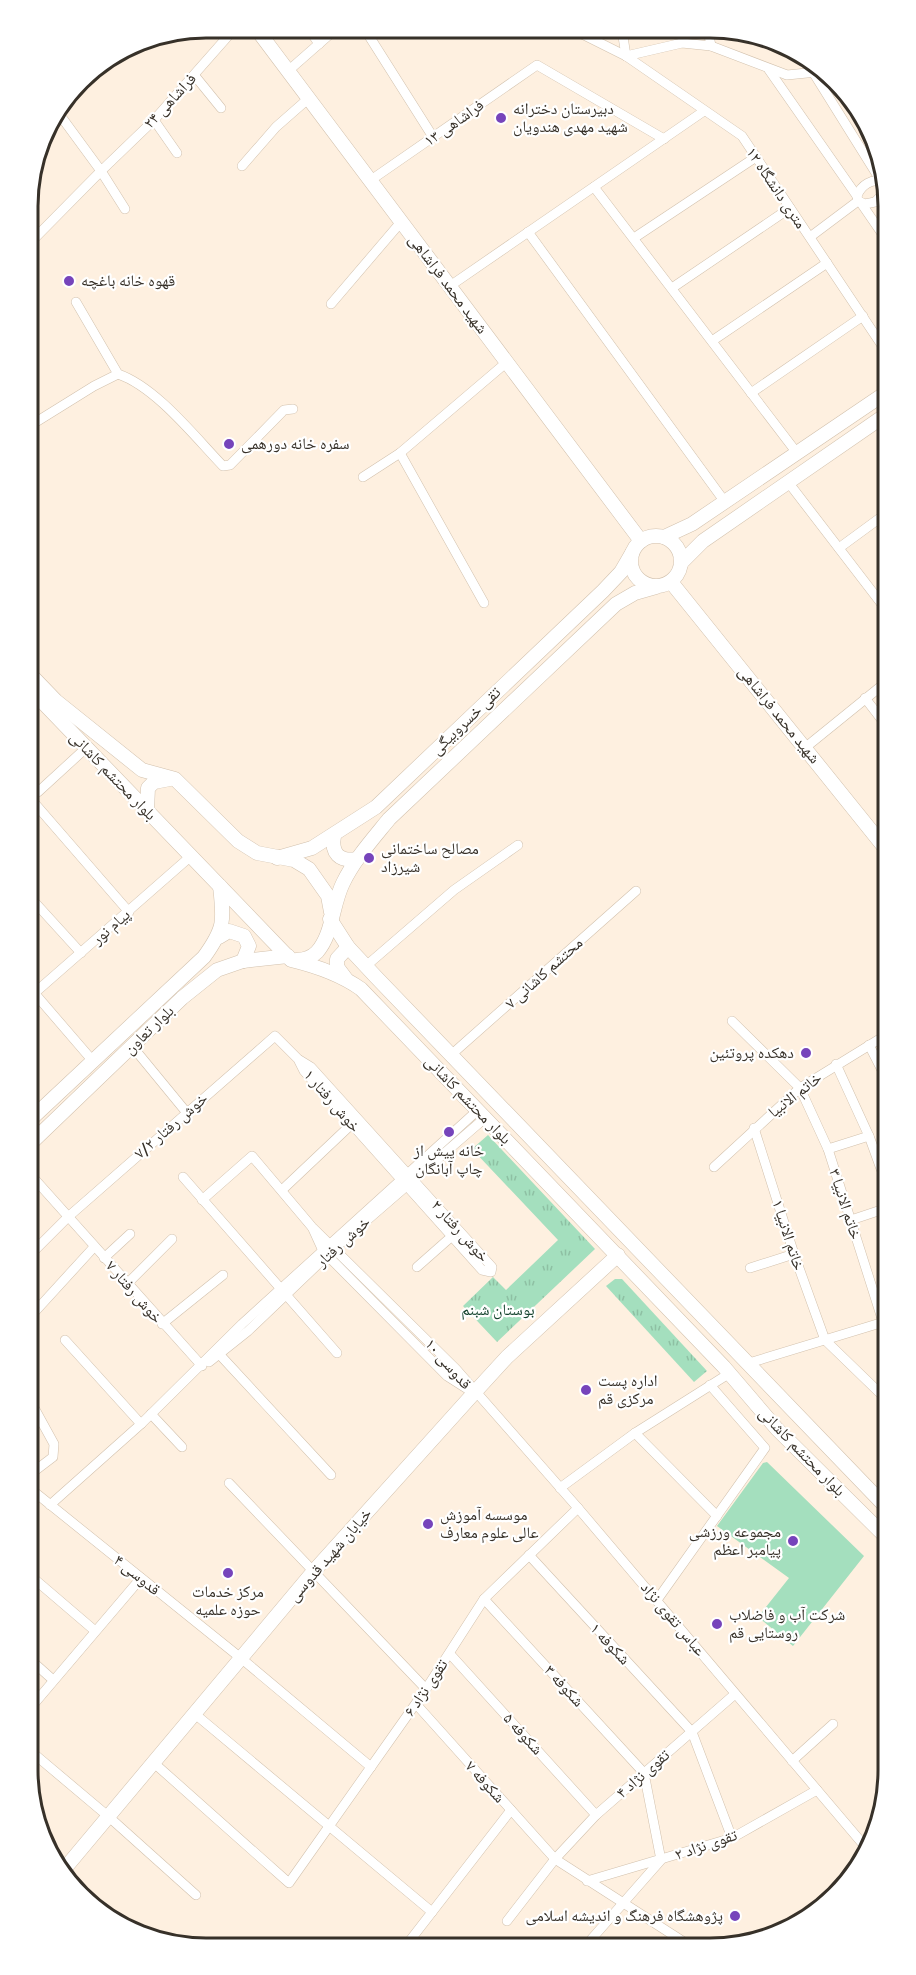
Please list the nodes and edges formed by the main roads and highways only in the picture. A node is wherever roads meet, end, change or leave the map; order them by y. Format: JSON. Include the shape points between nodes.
{"nodes":[{"id":1,"x":263,"y":38,"type":"edge"},
{"id":2,"x":878,"y":398,"type":"edge"},
{"id":3,"x":878,"y":421,"type":"edge"},
{"id":4,"x":664,"y":537,"type":"junction"},
{"id":5,"x":641,"y":541,"type":"junction"},
{"id":6,"x":632,"y":553,"type":"junction"},
{"id":7,"x":682,"y":562,"type":"junction"},
{"id":8,"x":671,"y":582,"type":"junction"},
{"id":9,"x":656,"y":587,"type":"junction"},
{"id":10,"x":38,"y":682,"type":"edge"},
{"id":11,"x":38,"y":697,"type":"edge"},
{"id":12,"x":93,"y":729,"type":"junction"},
{"id":13,"x":84,"y":745,"type":"junction"},
{"id":14,"x":176,"y":779,"type":"junction"},
{"id":15,"x":147,"y":810,"type":"junction"},
{"id":16,"x":334,"y":836,"type":"junction"},
{"id":17,"x":878,"y":839,"type":"edge"},
{"id":18,"x":277,"y":858,"type":"junction"},
{"id":19,"x":357,"y":860,"type":"junction"},
{"id":20,"x":220,"y":886,"type":"junction"},
{"id":21,"x":331,"y":916,"type":"junction"},
{"id":22,"x":219,"y":937,"type":"junction"},
{"id":23,"x":348,"y":946,"type":"junction"},
{"id":24,"x":290,"y":958,"type":"junction"},
{"id":25,"x":243,"y":961,"type":"junction"},
{"id":26,"x":348,"y":980,"type":"junction"},
{"id":27,"x":38,"y":1112,"type":"edge"},
{"id":28,"x":38,"y":1136,"type":"edge"},
{"id":29,"x":618,"y":1255,"type":"junction"},
{"id":30,"x":878,"y":1498,"type":"edge"},
{"id":31,"x":878,"y":1529,"type":"edge"},
{"id":32,"x":69,"y":1867,"type":"edge"}],
"edges":[{"from":1,"to":5,"type":"main road","name":"شهید محمد فراشاهی"},
{"from":2,"to":4,"type":"main road","via":[[692,524]]},
{"from":3,"to":7,"type":"main road","via":[[703,541]]},
{"from":4,"to":5,"type":"main road"},
{"from":4,"to":7,"type":"main road","via":[[677,546]]},
{"from":5,"to":6,"type":"main road"},
{"from":6,"to":9,"type":"main road","via":[[635,576]]},
{"from":6,"to":16,"type":"main road","name":"تقی خسروبیگی","via":[[603,591],[384,799]]},
{"from":7,"to":8,"type":"main road"},
{"from":8,"to":9,"type":"main road"},
{"from":8,"to":17,"type":"main road","name":"شهید محمد فراشاهی"},
{"from":9,"to":19,"type":"main road","name":"تقی خسروبیگی","via":[[616,604],[388,819]]},
{"from":10,"to":12,"type":"main road","name":"بلوار محتشم کاشانی"},
{"from":11,"to":13,"type":"main road","name":"بلوار محتشم کاشانی"},
{"from":12,"to":13,"type":"main road","via":[[82,730]]},
{"from":12,"to":14,"type":"main road","name":"بلوار محتشم کاشانی","via":[[142,770]]},
{"from":13,"to":15,"type":"main road","name":"بلوار محتشم کاشانی"},
{"from":14,"to":15,"type":"main road","via":[[162,779],[148,788]]},
{"from":14,"to":18,"type":"main road","name":"بلوار محتشم کاشانی","via":[[238,841],[257,853]]},
{"from":15,"to":20,"type":"main road","name":"بلوار محتشم کاشانی"},
{"from":16,"to":18,"type":"main road","name":"تقی خسروبیگی","via":[[312,849]]},
{"from":16,"to":19,"type":"main road","via":[[332,846],[337,856],[346,861]]},
{"from":18,"to":21,"type":"main road","name":"بلوار محتشم کاشانی","via":[[294,860],[309,869],[328,896]]},
{"from":19,"to":21,"type":"main road","name":"تقی خسروبیگی"},
{"from":20,"to":22,"type":"main road","via":[[223,916]]},
{"from":20,"to":24,"type":"main road","name":"بلوار محتشم کاشانی"},
{"from":21,"to":23,"type":"main road","name":"بلوار محتشم کاشانی"},
{"from":21,"to":24,"type":"main road","name":"تقی خسروبیگی","via":[[326,938],[316,952],[302,960]]},
{"from":22,"to":25,"type":"main road","via":[[229,931],[244,936],[249,946]]},
{"from":22,"to":27,"type":"main road","name":"بلوار تعاون","via":[[204,957]]},
{"from":23,"to":26,"type":"main road","via":[[338,959],[341,975]]},
{"from":23,"to":30,"type":"main road","name":"بلوار محتشم کاشانی"},
{"from":24,"to":25,"type":"main road","name":"بلوار تعاون"},
{"from":24,"to":26,"type":"main road","name":"بلوار محتشم کاشانی"},
{"from":25,"to":28,"type":"main road","name":"بلوار تعاون","via":[[217,970],[182,998]]},
{"from":26,"to":29,"type":"main road","name":"بلوار محتشم کاشانی"},
{"from":29,"to":31,"type":"main road","name":"بلوار محتشم کاشانی","via":[[730,1373],[777,1429]]},
{"from":29,"to":32,"type":"main road","name":"خیابان شهید قدوسی","via":[[507,1357],[313,1572]]}]}
